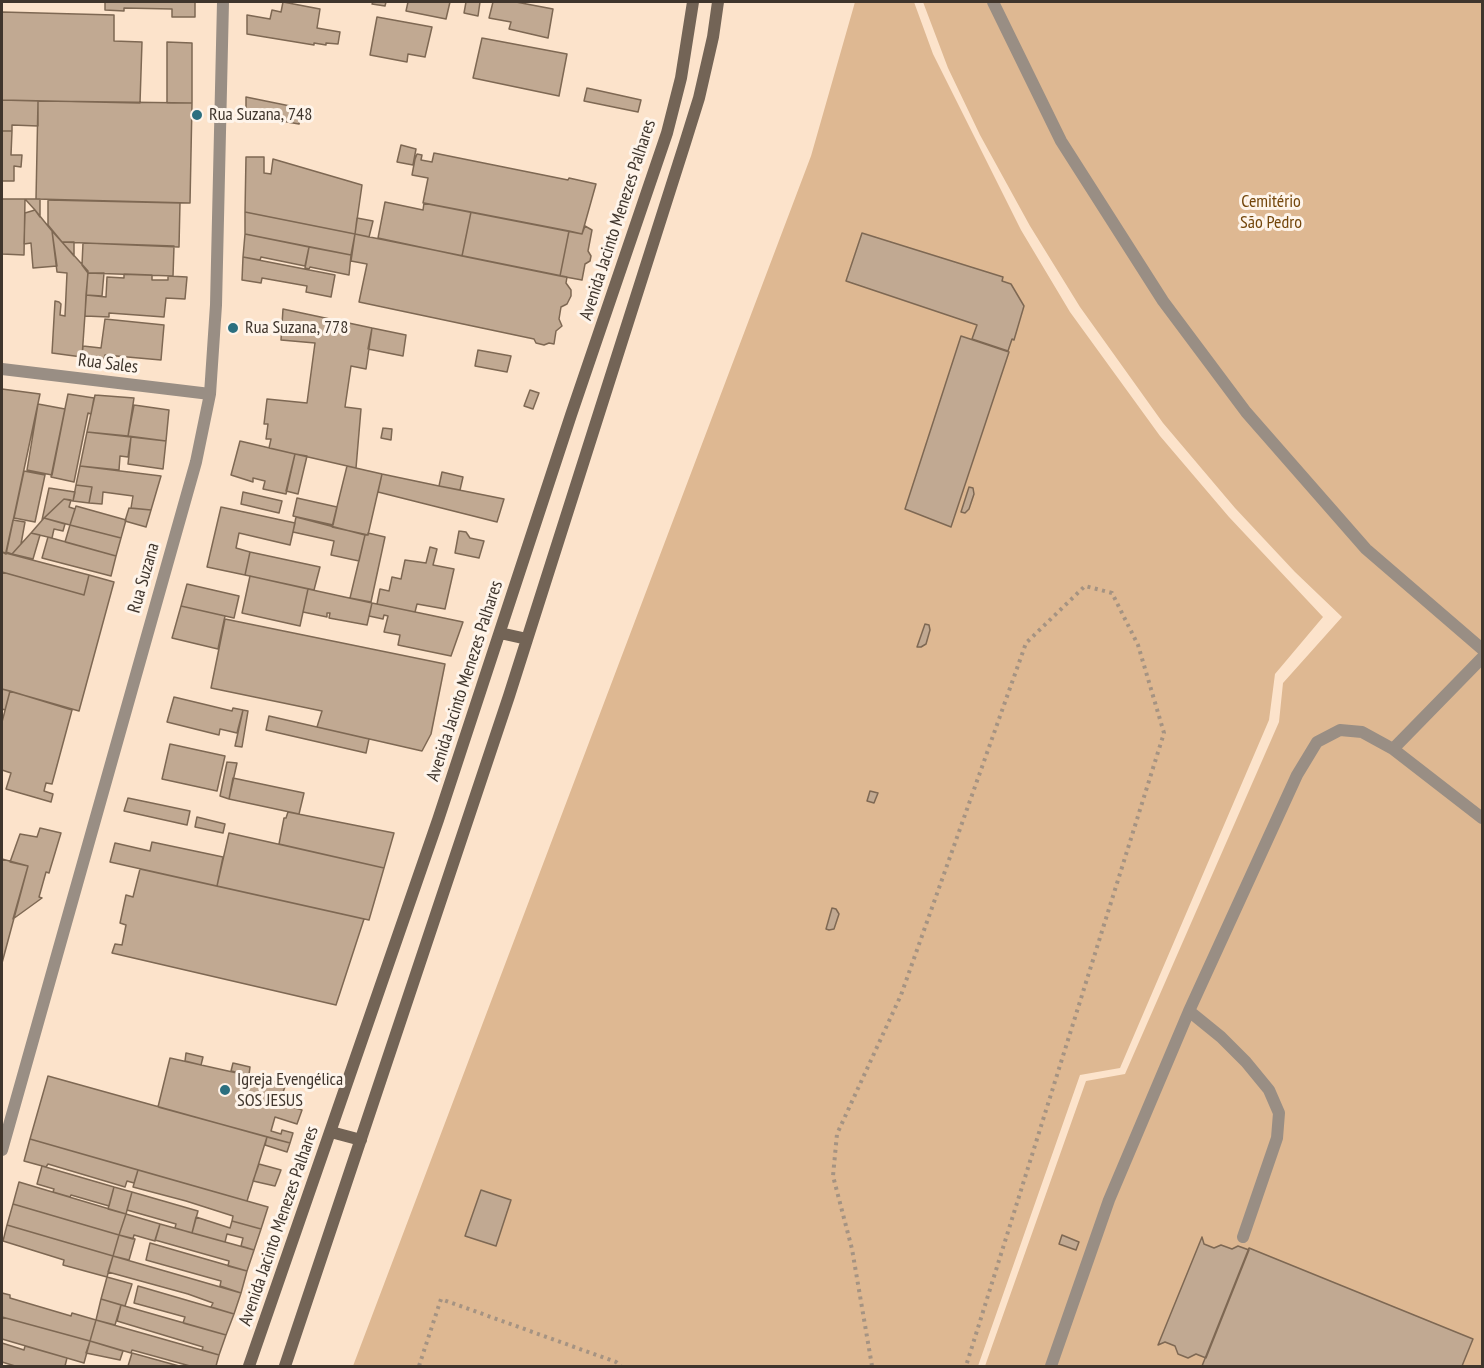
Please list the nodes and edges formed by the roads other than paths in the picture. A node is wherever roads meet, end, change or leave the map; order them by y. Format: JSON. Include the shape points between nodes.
{"nodes":[{"id":1,"x":223,"y":2,"type":"edge"},
{"id":2,"x":693,"y":2,"type":"edge"},
{"id":3,"x":718,"y":2,"type":"edge"},
{"id":4,"x":993,"y":2,"type":"edge"},
{"id":5,"x":2,"y":369,"type":"edge"},
{"id":6,"x":210,"y":394,"type":"junction"},
{"id":7,"x":500,"y":633,"type":"junction"},
{"id":8,"x":527,"y":639,"type":"junction"},
{"id":9,"x":1482,"y":649,"type":"edge"},
{"id":10,"x":1482,"y":658,"type":"edge"},
{"id":11,"x":1393,"y":749,"type":"junction"},
{"id":12,"x":1482,"y":818,"type":"edge"},
{"id":13,"x":1189,"y":1011,"type":"junction"},
{"id":14,"x":331,"y":1132,"type":"junction"},
{"id":15,"x":361,"y":1140,"type":"junction"},
{"id":16,"x":2,"y":1149,"type":"edge"},
{"id":17,"x":1243,"y":1237,"type":"dead end"},
{"id":18,"x":249,"y":1366,"type":"edge"},
{"id":19,"x":285,"y":1366,"type":"edge"},
{"id":20,"x":1051,"y":1366,"type":"edge"}],
"edges":[{"from":1,"to":6,"type":"street","name":"Rua Suzana","via":[[216,305]]},
{"from":2,"to":7,"type":"main road","name":"Avenida Jacinto Menezes Palhares","via":[[681,78],[667,133]]},
{"from":3,"to":8,"type":"main road","via":[[692,120]]},
{"from":4,"to":9,"type":"street","via":[[1061,141],[1163,302],[1246,412],[1366,549]]},
{"from":5,"to":6,"type":"street","name":"Rua Sales"},
{"from":6,"to":16,"type":"street","name":"Rua Suzana","via":[[196,462]]},
{"from":7,"to":8,"type":"main road"},
{"from":7,"to":14,"type":"main road","name":"Avenida Jacinto Menezes Palhares"},
{"from":8,"to":15,"type":"main road"},
{"from":10,"to":11,"type":"street"},
{"from":11,"to":12,"type":"street"},
{"from":11,"to":13,"type":"street","via":[[1362,732],[1340,730],[1317,742],[1297,775]]},
{"from":13,"to":17,"type":"street","via":[[1246,1062],[1269,1090],[1279,1113],[1277,1138]]},
{"from":13,"to":20,"type":"street","via":[[1109,1200]]},
{"from":14,"to":15,"type":"main road"},
{"from":14,"to":18,"type":"main road","name":"Avenida Jacinto Menezes Palhares"},
{"from":15,"to":19,"type":"main road"}]}
